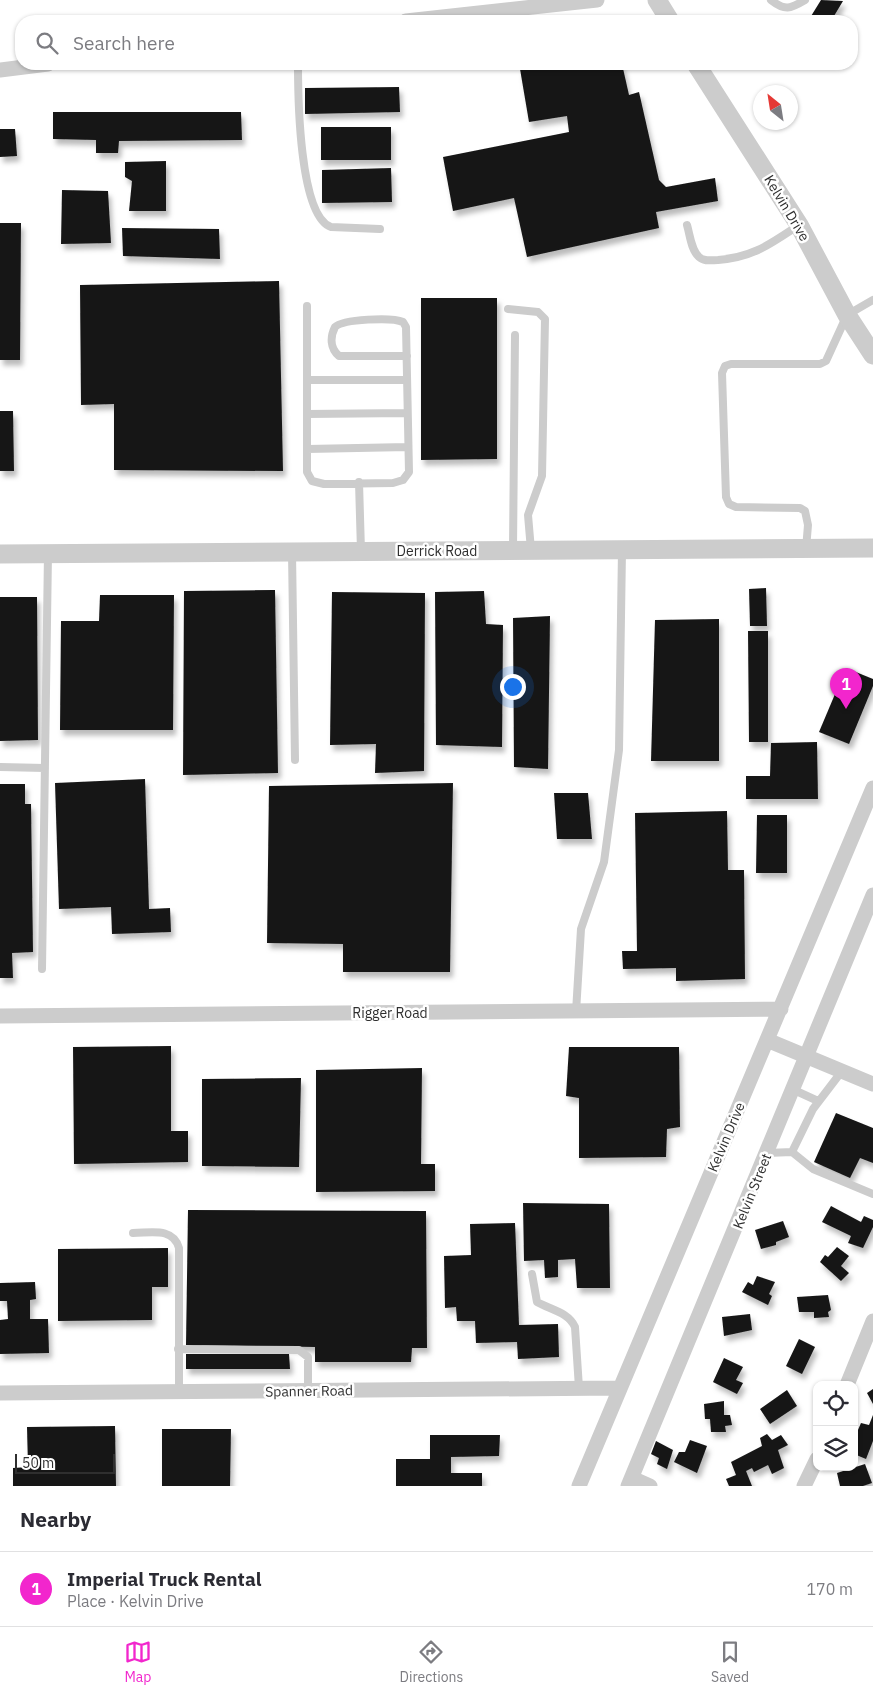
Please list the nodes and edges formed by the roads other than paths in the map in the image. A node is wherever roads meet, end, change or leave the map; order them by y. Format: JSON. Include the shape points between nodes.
{"nodes":[{"id":1,"x":597,"y":0,"type":"edge"},
{"id":2,"x":657,"y":0,"type":"edge"},
{"id":3,"x":771,"y":0,"type":"edge"},
{"id":4,"x":805,"y":0,"type":"edge"},
{"id":5,"x":461,"y":15,"type":"edge"},
{"id":6,"x":666,"y":15,"type":"edge"},
{"id":7,"x":15,"y":68,"type":"edge"},
{"id":8,"x":0,"y":70,"type":"edge"},
{"id":9,"x":298,"y":70,"type":"edge"},
{"id":10,"x":700,"y":70,"type":"edge"},
{"id":11,"x":687,"y":225,"type":"dead end"},
{"id":12,"x":799,"y":225,"type":"junction"},
{"id":13,"x":380,"y":229,"type":"dead end"},
{"id":14,"x":873,"y":300,"type":"edge"},
{"id":15,"x":307,"y":306,"type":"dead end"},
{"id":16,"x":508,"y":309,"type":"dead end"},
{"id":17,"x":847,"y":315,"type":"junction"},
{"id":18,"x":515,"y":335,"type":"dead end"},
{"id":19,"x":873,"y":355,"type":"edge"},
{"id":20,"x":406,"y":356,"type":"junction"},
{"id":21,"x":307,"y":380,"type":"junction"},
{"id":22,"x":406,"y":380,"type":"junction"},
{"id":23,"x":407,"y":413,"type":"junction"},
{"id":24,"x":307,"y":414,"type":"junction"},
{"id":25,"x":408,"y":447,"type":"junction"},
{"id":26,"x":307,"y":449,"type":"junction"},
{"id":27,"x":359,"y":482,"type":"junction"},
{"id":28,"x":873,"y":548,"type":"edge"},
{"id":29,"x":806,"y":549,"type":"junction"},
{"id":30,"x":622,"y":550,"type":"junction"},
{"id":31,"x":361,"y":551,"type":"junction"},
{"id":32,"x":522,"y":551,"type":"junction"},
{"id":33,"x":292,"y":552,"type":"junction"},
{"id":34,"x":48,"y":553,"type":"junction"},
{"id":35,"x":0,"y":554,"type":"edge"},
{"id":36,"x":295,"y":760,"type":"dead end"},
{"id":37,"x":0,"y":767,"type":"edge"},
{"id":38,"x":45,"y":768,"type":"junction"},
{"id":39,"x":873,"y":788,"type":"edge"},
{"id":40,"x":873,"y":895,"type":"edge"},
{"id":41,"x":42,"y":969,"type":"dead end"},
{"id":42,"x":781,"y":1009,"type":"junction"},
{"id":43,"x":576,"y":1012,"type":"junction"},
{"id":44,"x":0,"y":1016,"type":"edge"},
{"id":45,"x":767,"y":1040,"type":"junction"},
{"id":46,"x":807,"y":1057,"type":"junction"},
{"id":47,"x":842,"y":1071,"type":"junction"},
{"id":48,"x":873,"y":1084,"type":"edge"},
{"id":49,"x":794,"y":1090,"type":"junction"},
{"id":50,"x":818,"y":1101,"type":"junction"},
{"id":51,"x":767,"y":1152,"type":"junction"},
{"id":52,"x":792,"y":1152,"type":"junction"},
{"id":53,"x":873,"y":1194,"type":"edge"},
{"id":54,"x":132,"y":1233,"type":"dead end"},
{"id":55,"x":532,"y":1274,"type":"dead end"},
{"id":56,"x":873,"y":1321,"type":"edge"},
{"id":57,"x":178,"y":1349,"type":"junction"},
{"id":58,"x":849,"y":1381,"type":"edge"},
{"id":59,"x":579,"y":1388,"type":"junction"},
{"id":60,"x":618,"y":1388,"type":"junction"},
{"id":61,"x":308,"y":1390,"type":"junction"},
{"id":62,"x":178,"y":1392,"type":"junction"},
{"id":63,"x":0,"y":1393,"type":"edge"},
{"id":64,"x":813,"y":1467,"type":"edge"},
{"id":65,"x":630,"y":1482,"type":"edge"},
{"id":66,"x":579,"y":1486,"type":"edge"},
{"id":67,"x":650,"y":1486,"type":"edge"},
{"id":68,"x":804,"y":1486,"type":"edge"}],
"edges":[{"from":1,"to":5,"type":"street"},
{"from":2,"to":6,"type":"street"},
{"from":3,"to":4,"type":"lane","via":[[783,9],[791,9]]},
{"from":7,"to":8,"type":"street"},
{"from":9,"to":13,"type":"lane","via":[[304,156],[314,208],[324,225]]},
{"from":10,"to":12,"type":"street","name":"Kelvin Drive"},
{"from":11,"to":12,"type":"lane","via":[[694,251],[706,260],[740,258]]},
{"from":12,"to":17,"type":"street","name":"Kelvin Drive"},
{"from":14,"to":17,"type":"lane"},
{"from":15,"to":21,"type":"lane"},
{"from":16,"to":32,"type":"lane","via":[[538,312],[545,319],[542,476],[528,514]]},
{"from":17,"to":19,"type":"street","name":"Kelvin Drive"},
{"from":17,"to":29,"type":"lane","via":[[826,360],[820,364],[731,364],[725,366],[722,373],[726,497],[729,504],[736,507],[800,508],[805,511],[808,525]]},
{"from":18,"to":32,"type":"lane"},
{"from":20,"to":20,"type":"lane","via":[[339,356],[333,347],[333,331],[346,321],[399,320],[406,327]]},
{"from":20,"to":22,"type":"lane"},
{"from":21,"to":22,"type":"lane"},
{"from":21,"to":24,"type":"lane"},
{"from":22,"to":23,"type":"lane"},
{"from":23,"to":24,"type":"lane"},
{"from":23,"to":25,"type":"lane"},
{"from":24,"to":26,"type":"lane"},
{"from":25,"to":26,"type":"lane"},
{"from":25,"to":27,"type":"lane","via":[[409,472],[403,480],[393,483]]},
{"from":26,"to":27,"type":"lane","via":[[307,472],[312,481],[324,484]]},
{"from":27,"to":31,"type":"lane"},
{"from":28,"to":29,"type":"street","name":"Derrick Road"},
{"from":29,"to":30,"type":"street","name":"Derrick Road"},
{"from":30,"to":32,"type":"street","name":"Derrick Road"},
{"from":30,"to":43,"type":"lane","via":[[619,750],[604,862],[580,938]]},
{"from":31,"to":32,"type":"street","name":"Derrick Road"},
{"from":31,"to":33,"type":"street","name":"Derrick Road"},
{"from":33,"to":34,"type":"street","name":"Derrick Road"},
{"from":33,"to":36,"type":"lane"},
{"from":34,"to":35,"type":"street","name":"Derrick Road"},
{"from":34,"to":38,"type":"lane"},
{"from":37,"to":38,"type":"lane"},
{"from":38,"to":41,"type":"lane"},
{"from":39,"to":42,"type":"street","name":"Kelvin Drive"},
{"from":40,"to":46,"type":"street","name":"Kelvin Street"},
{"from":42,"to":43,"type":"street","name":"Rigger Road"},
{"from":42,"to":45,"type":"street","name":"Kelvin Drive"},
{"from":43,"to":44,"type":"street","name":"Rigger Road"},
{"from":45,"to":46,"type":"street"},
{"from":45,"to":60,"type":"street","name":"Kelvin Drive"},
{"from":46,"to":47,"type":"street"},
{"from":46,"to":49,"type":"street","name":"Kelvin Street"},
{"from":47,"to":48,"type":"street"},
{"from":47,"to":50,"type":"lane"},
{"from":49,"to":50,"type":"lane"},
{"from":49,"to":51,"type":"street","name":"Kelvin Street"},
{"from":50,"to":52,"type":"lane"},
{"from":51,"to":52,"type":"lane"},
{"from":51,"to":65,"type":"street","name":"Kelvin Street"},
{"from":52,"to":53,"type":"lane","via":[[813,1169]]},
{"from":54,"to":57,"type":"lane","via":[[166,1233],[177,1241],[180,1278]]},
{"from":55,"to":59,"type":"lane","via":[[537,1302],[564,1314],[574,1327]]},
{"from":56,"to":58,"type":"street"},
{"from":57,"to":61,"type":"lane","via":[[300,1350],[308,1357]]},
{"from":57,"to":62,"type":"lane"},
{"from":59,"to":60,"type":"street","name":"Spanner Road"},
{"from":59,"to":61,"type":"street","name":"Spanner Road"},
{"from":60,"to":66,"type":"street","name":"Kelvin Drive"},
{"from":61,"to":62,"type":"street","name":"Spanner Road"},
{"from":62,"to":63,"type":"street","name":"Spanner Road"},
{"from":64,"to":68,"type":"street"},
{"from":65,"to":67,"type":"street"}]}
